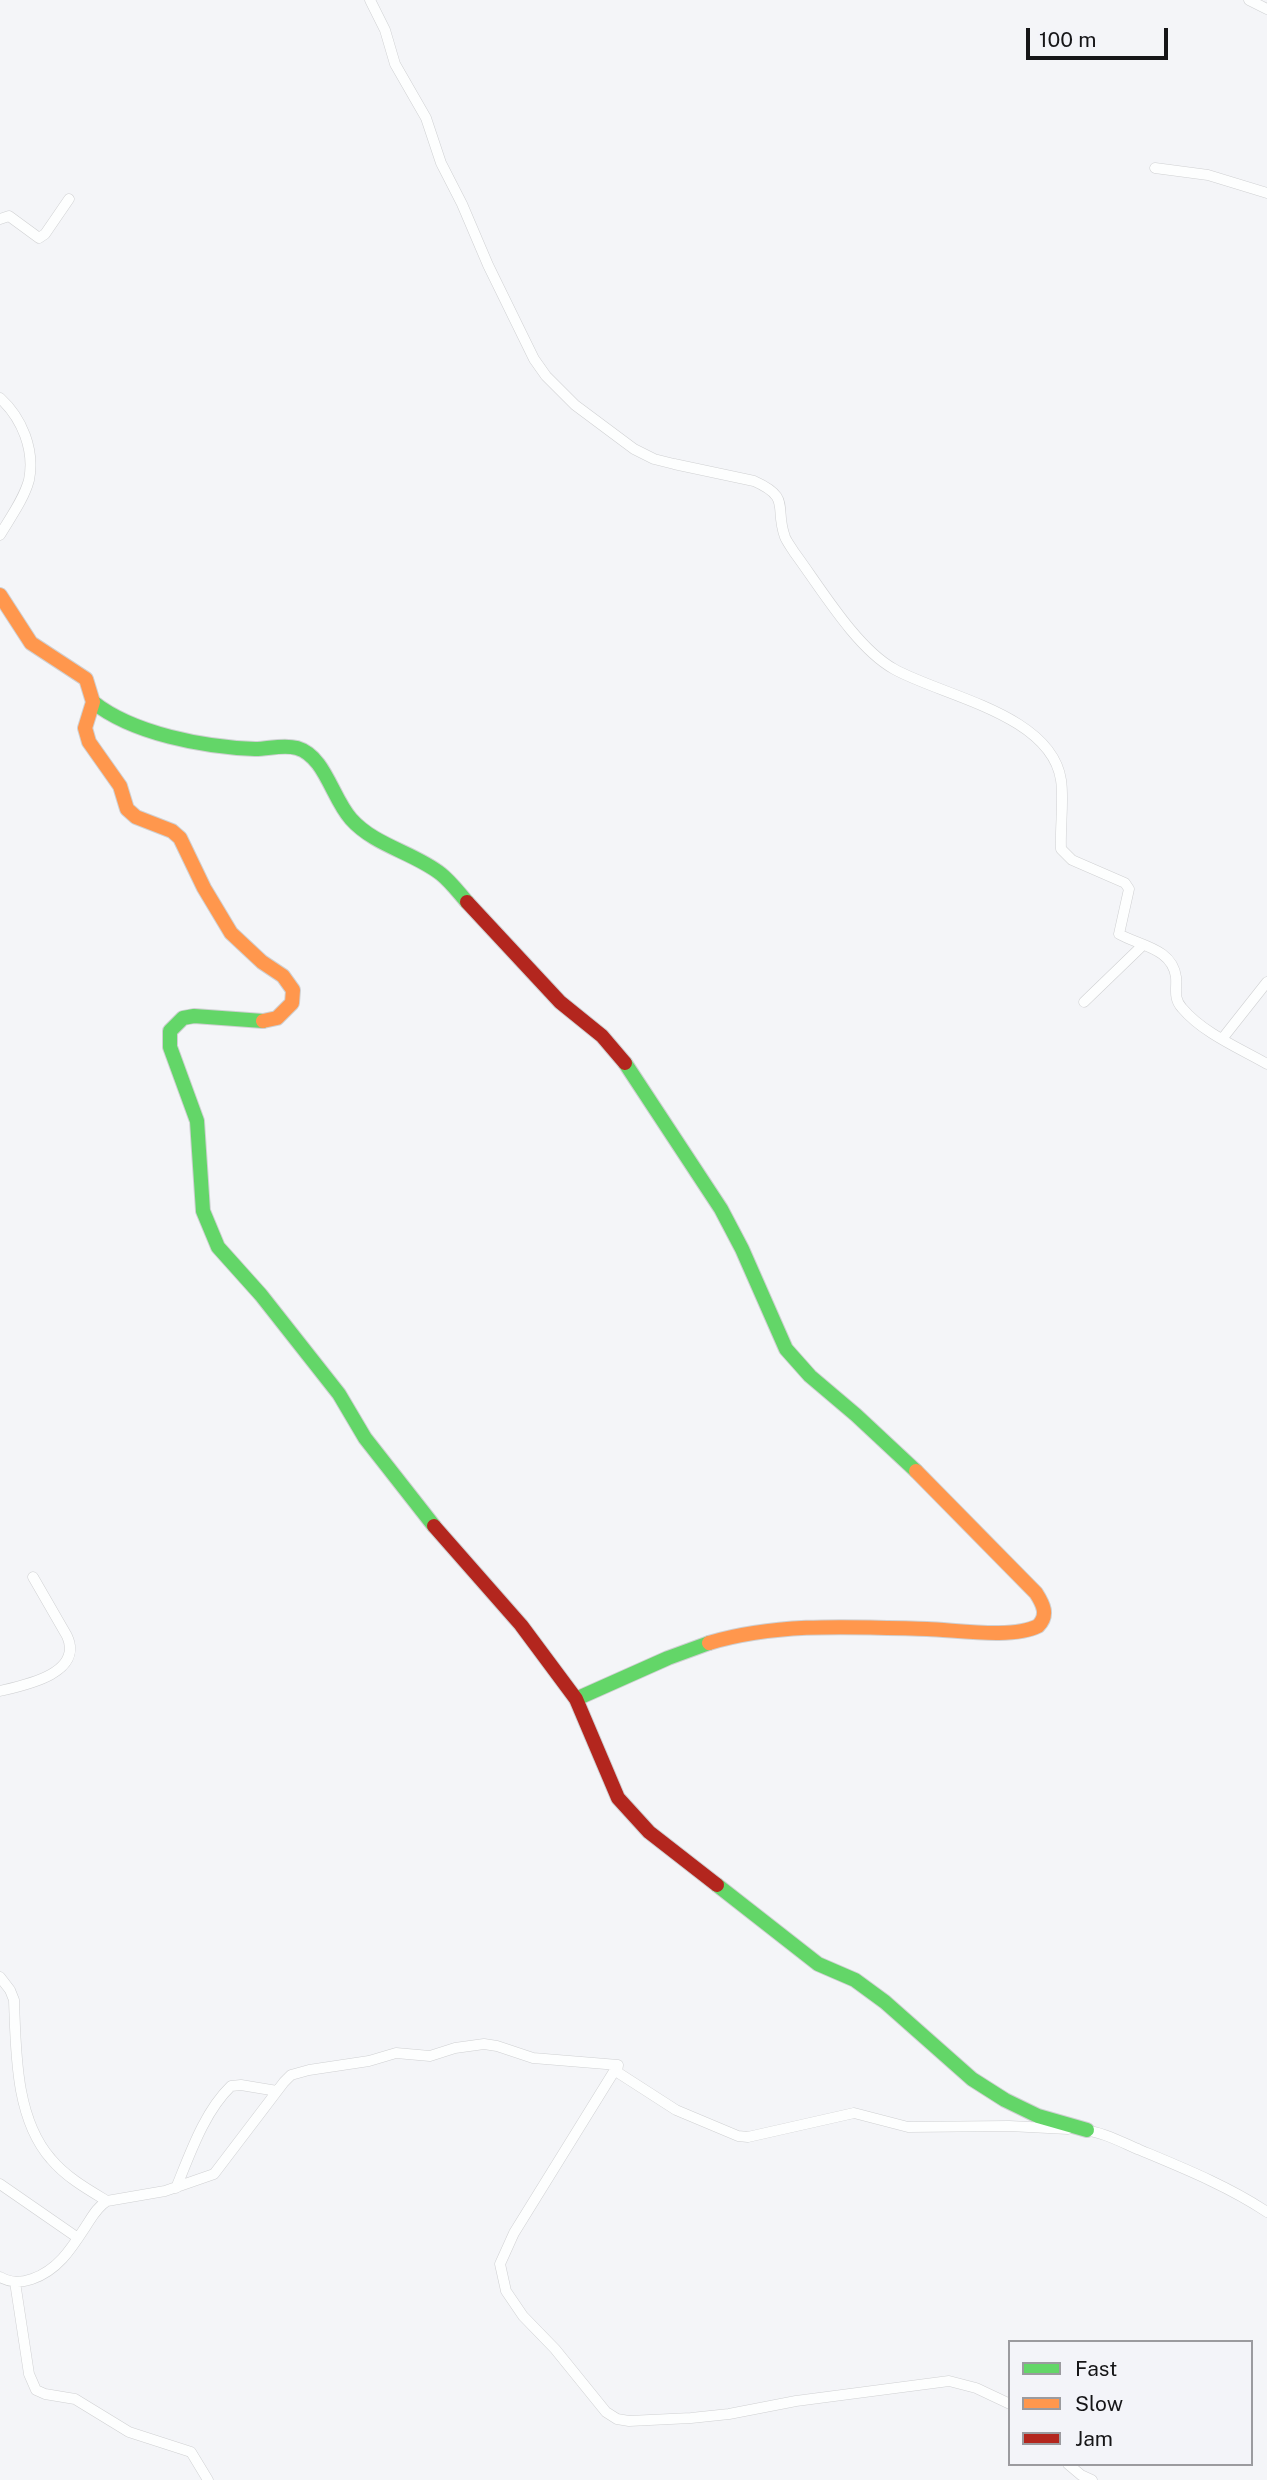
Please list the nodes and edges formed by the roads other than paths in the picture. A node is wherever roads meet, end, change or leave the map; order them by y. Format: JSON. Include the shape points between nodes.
{"nodes":[{"id":1,"x":370,"y":0,"type":"edge"},
{"id":2,"x":1249,"y":0,"type":"edge"},
{"id":3,"x":1267,"y":9,"type":"edge"},
{"id":4,"x":1155,"y":168,"type":"dead end"},
{"id":5,"x":1267,"y":193,"type":"edge"},
{"id":6,"x":69,"y":200,"type":"dead end"},
{"id":7,"x":0,"y":219,"type":"edge"},
{"id":8,"x":0,"y":398,"type":"edge"},
{"id":9,"x":0,"y":534,"type":"edge"},
{"id":10,"x":0,"y":595,"type":"edge"},
{"id":11,"x":93,"y":702,"type":"junction"},
{"id":12,"x":1143,"y":945,"type":"junction"},
{"id":13,"x":1267,"y":982,"type":"edge"},
{"id":14,"x":1084,"y":1002,"type":"dead end"},
{"id":15,"x":1222,"y":1039,"type":"junction"},
{"id":16,"x":1267,"y":1064,"type":"edge"},
{"id":17,"x":33,"y":1577,"type":"dead end"},
{"id":18,"x":0,"y":1690,"type":"edge"},
{"id":19,"x":576,"y":1699,"type":"junction"},
{"id":20,"x":0,"y":1978,"type":"edge"},
{"id":21,"x":618,"y":2065,"type":"junction"},
{"id":22,"x":277,"y":2091,"type":"junction"},
{"id":23,"x":1087,"y":2130,"type":"junction"},
{"id":24,"x":0,"y":2184,"type":"edge"},
{"id":25,"x":176,"y":2188,"type":"junction"},
{"id":26,"x":107,"y":2201,"type":"junction"},
{"id":27,"x":1267,"y":2212,"type":"edge"},
{"id":28,"x":78,"y":2238,"type":"junction"},
{"id":29,"x":0,"y":2277,"type":"edge"},
{"id":30,"x":15,"y":2282,"type":"junction"},
{"id":31,"x":1008,"y":2403,"type":"edge"},
{"id":32,"x":1070,"y":2466,"type":"edge"},
{"id":33,"x":208,"y":2480,"type":"edge"},
{"id":34,"x":1092,"y":2480,"type":"edge"}],
"edges":[{"from":1,"to":12,"type":"street","via":[[488,265],[546,376],[585,413],[634,449],[654,459],[769,488],[778,497],[785,537],[794,552],[864,645],[893,669],[993,709],[1040,740],[1054,758],[1061,778],[1061,849],[1072,860],[1125,883],[1129,889],[1119,934]]},
{"from":2,"to":3,"type":"street"},
{"from":4,"to":5,"type":"street","via":[[1208,174]]},
{"from":6,"to":7,"type":"street","via":[[39,238],[9,216]]},
{"from":8,"to":9,"type":"street","via":[[16,416],[30,454],[29,480]]},
{"from":10,"to":11,"type":"street","via":[[31,643],[86,679]]},
{"from":11,"to":19,"type":"street","via":[[85,728],[89,742],[120,786],[127,809],[180,838],[231,933],[283,976],[293,990],[292,1003],[277,1018],[183,1018],[170,1031],[170,1047],[197,1121],[203,1211],[218,1247],[339,1394],[365,1438],[427,1518],[521,1625]]},
{"from":11,"to":19,"type":"street","via":[[111,716],[178,737],[256,748],[301,748],[319,763],[340,806],[358,826],[385,846],[442,875],[560,1002],[602,1036],[626,1065],[721,1209],[792,1358],[1029,1584],[1046,1613],[1034,1631],[1019,1633],[908,1627],[799,1629],[725,1638]]},
{"from":12,"to":14,"type":"street"},
{"from":12,"to":15,"type":"street","via":[[1172,964],[1180,1006]]},
{"from":13,"to":15,"type":"street"},
{"from":15,"to":16,"type":"street"},
{"from":17,"to":18,"type":"street","via":[[67,1636],[71,1652],[59,1669],[44,1679]]},
{"from":19,"to":23,"type":"street","via":[[618,1798],[649,1832],[818,1964],[855,1980],[885,2002],[972,2079],[1038,2116]]},
{"from":20,"to":26,"type":"street","via":[[14,2000],[21,2092],[33,2132],[50,2158],[72,2179]]},
{"from":21,"to":22,"type":"street","via":[[533,2058],[484,2044],[430,2056],[396,2053],[298,2072]]},
{"from":21,"to":23,"type":"street","via":[[617,2072],[663,2103],[738,2136],[854,2113],[908,2127]]},
{"from":21,"to":31,"type":"street","via":[[514,2233],[500,2264],[506,2291],[523,2316],[606,2412],[629,2421],[691,2418],[949,2381]]},
{"from":22,"to":25,"type":"street","via":[[214,2174]]},
{"from":22,"to":25,"type":"street","via":[[231,2085],[196,2139]]},
{"from":23,"to":27,"type":"street","via":[[1177,2165]]},
{"from":24,"to":28,"type":"street"},
{"from":25,"to":26,"type":"street"},
{"from":26,"to":28,"type":"street","via":[[96,2209]]},
{"from":28,"to":30,"type":"street","via":[[53,2269]]},
{"from":29,"to":30,"type":"street"},
{"from":30,"to":33,"type":"street","via":[[29,2374],[36,2390],[75,2399],[129,2432],[191,2452]]},
{"from":32,"to":34,"type":"street"}]}
